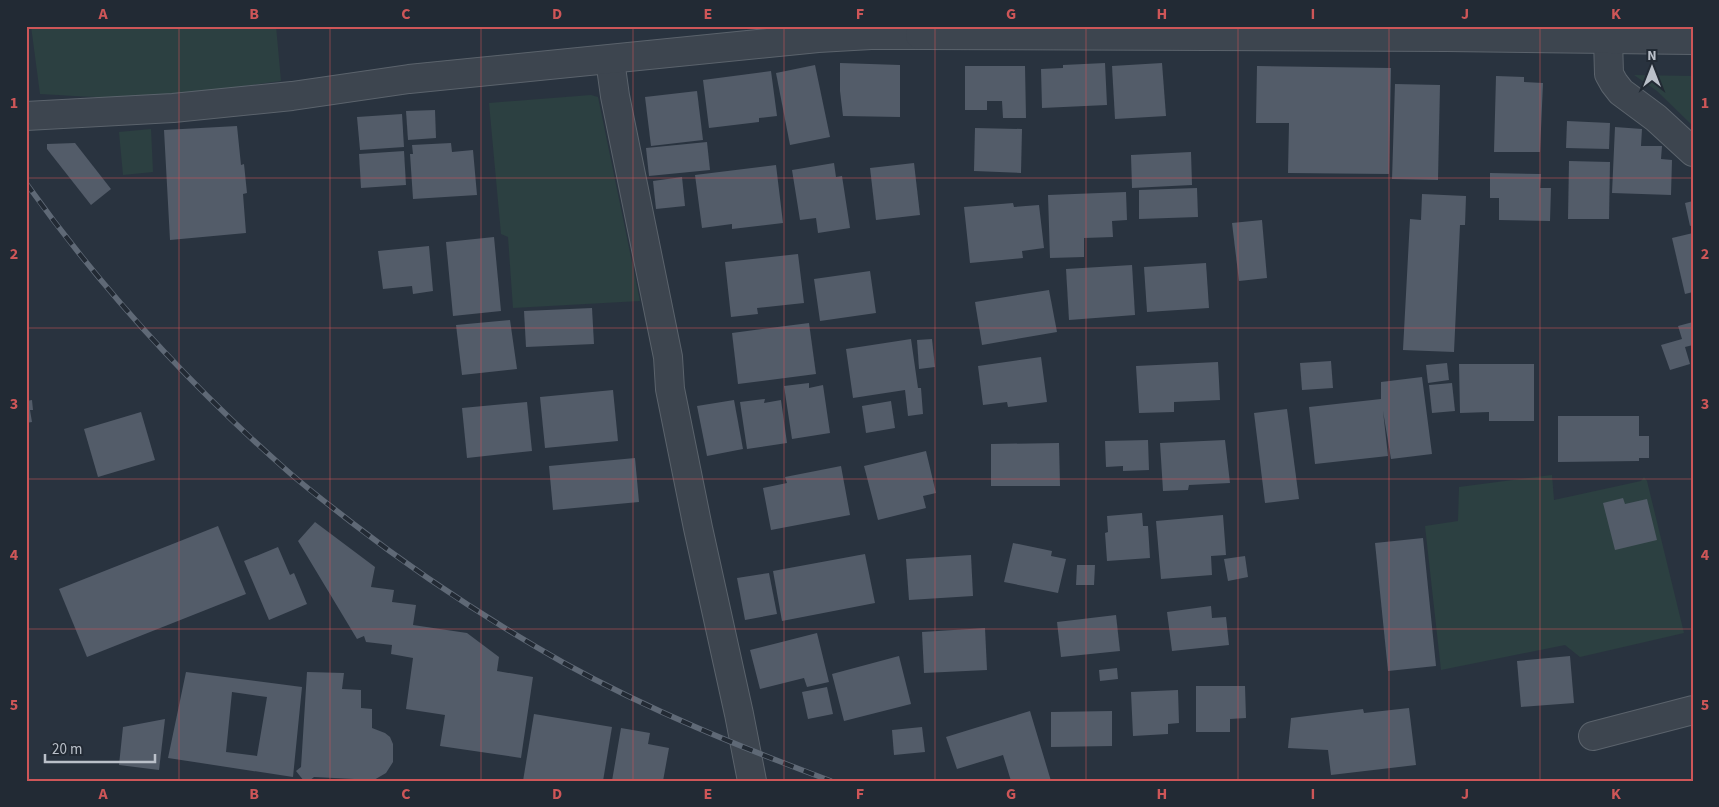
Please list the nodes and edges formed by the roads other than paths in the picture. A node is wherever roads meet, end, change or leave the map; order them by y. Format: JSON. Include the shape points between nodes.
{"nodes":[{"id":1,"x":1498,"y":32,"type":"edge"},
{"id":2,"x":1608,"y":39,"type":"junction"},
{"id":3,"x":1693,"y":40,"type":"edge"},
{"id":4,"x":610,"y":60,"type":"junction"},
{"id":5,"x":26,"y":116,"type":"edge"},
{"id":6,"x":1693,"y":152,"type":"edge"},
{"id":7,"x":1693,"y":710,"type":"edge"},
{"id":8,"x":1593,"y":736,"type":"dead end"},
{"id":9,"x":752,"y":781,"type":"edge"}],
"edges":[{"from":1,"to":2,"type":"street"},
{"from":1,"to":4,"type":"street","via":[[839,36]]},
{"from":2,"to":3,"type":"street"},
{"from":2,"to":6,"type":"street","via":[[1609,74],[1614,84]]},
{"from":4,"to":5,"type":"street","via":[[409,78],[292,96],[173,108]]},
{"from":4,"to":9,"type":"street","via":[[614,96],[668,357],[672,399],[690,491]]},
{"from":7,"to":8,"type":"street"}]}
